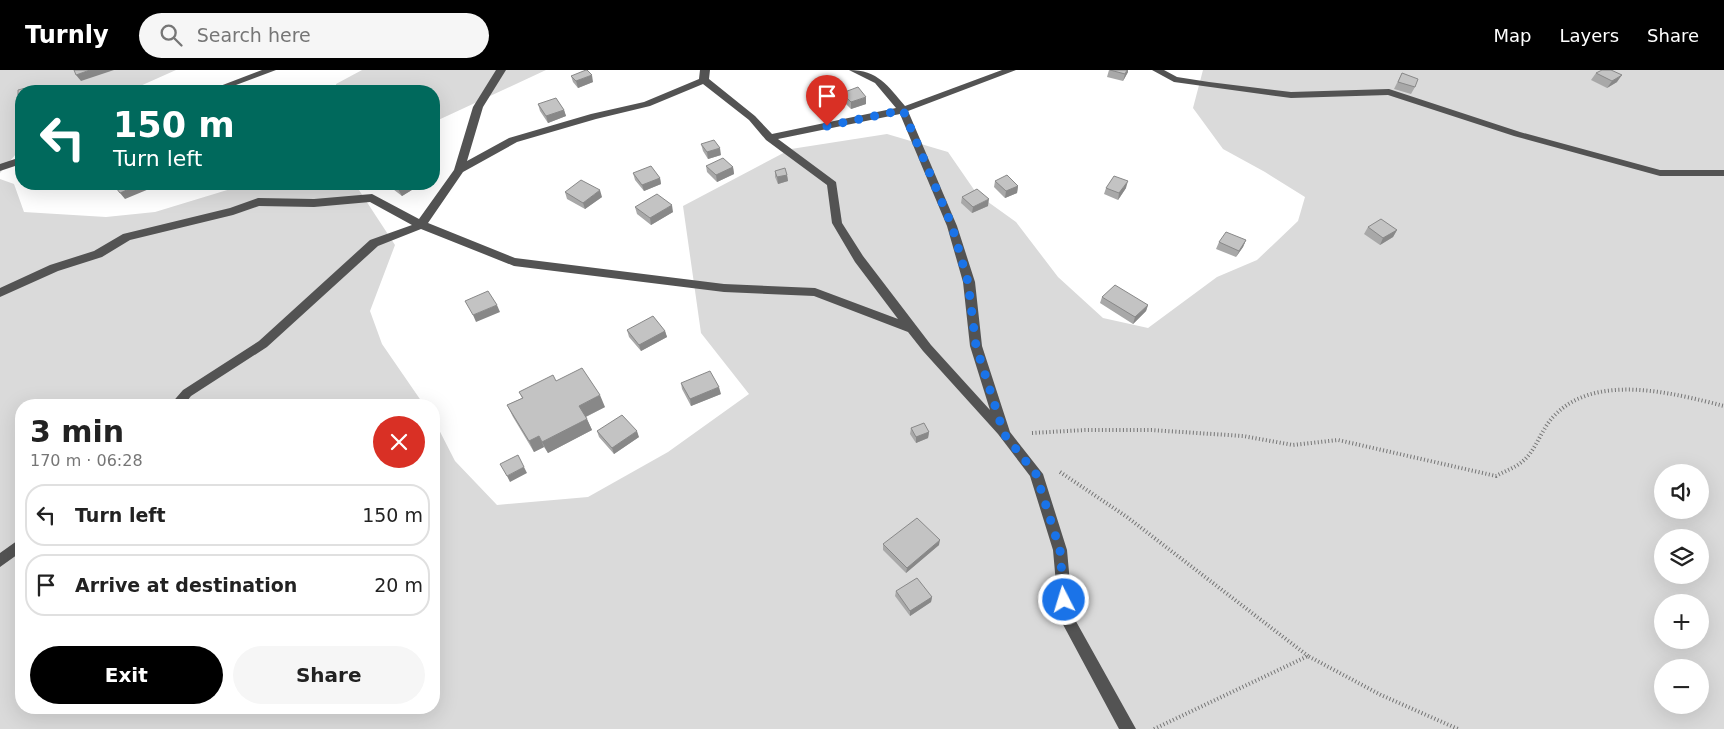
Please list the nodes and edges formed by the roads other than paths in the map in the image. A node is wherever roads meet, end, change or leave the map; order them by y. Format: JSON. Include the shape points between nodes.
{"nodes":[{"id":1,"x":271,"y":70,"type":"edge"},
{"id":2,"x":502,"y":70,"type":"edge"},
{"id":3,"x":854,"y":70,"type":"edge"},
{"id":4,"x":1011,"y":70,"type":"edge"},
{"id":5,"x":1157,"y":70,"type":"edge"},
{"id":6,"x":704,"y":75,"type":"edge"},
{"id":7,"x":229,"y":85,"type":"edge"},
{"id":8,"x":903,"y":110,"type":"junction"},
{"id":9,"x":770,"y":138,"type":"junction"},
{"id":10,"x":15,"y":162,"type":"edge"},
{"id":11,"x":0,"y":168,"type":"edge"},
{"id":12,"x":459,"y":170,"type":"junction"},
{"id":13,"x":1724,"y":173,"type":"edge"},
{"id":14,"x":421,"y":225,"type":"junction"},
{"id":15,"x":0,"y":293,"type":"edge"},
{"id":16,"x":912,"y":329,"type":"junction"},
{"id":17,"x":182,"y":399,"type":"edge"},
{"id":18,"x":1004,"y":434,"type":"junction"},
{"id":19,"x":15,"y":549,"type":"edge"},
{"id":20,"x":0,"y":561,"type":"edge"},
{"id":21,"x":1128,"y":729,"type":"edge"}],
"edges":[{"from":1,"to":7,"type":"street"},
{"from":2,"to":12,"type":"street","via":[[478,107]]},
{"from":3,"to":8,"type":"street","via":[[878,81]]},
{"from":4,"to":8,"type":"street"},
{"from":5,"to":13,"type":"street","via":[[1174,79],[1291,95],[1389,92],[1518,134],[1660,173]]},
{"from":6,"to":9,"type":"street"},
{"from":6,"to":12,"type":"street","via":[[647,104],[513,140]]},
{"from":8,"to":9,"type":"street"},
{"from":8,"to":18,"type":"street","via":[[952,226],[968,282],[976,346]]},
{"from":9,"to":16,"type":"street","via":[[832,184],[837,223],[858,258]]},
{"from":10,"to":11,"type":"street"},
{"from":12,"to":14,"type":"street"},
{"from":14,"to":15,"type":"street","via":[[372,198],[314,203],[258,202],[127,237],[98,254],[54,268]]},
{"from":14,"to":16,"type":"street","via":[[514,262],[724,288],[814,292]]},
{"from":14,"to":17,"type":"street","via":[[374,243],[263,344]]},
{"from":16,"to":18,"type":"street"},
{"from":18,"to":21,"type":"street","via":[[1036,474],[1060,550],[1066,617]]},
{"from":19,"to":20,"type":"street"}]}
